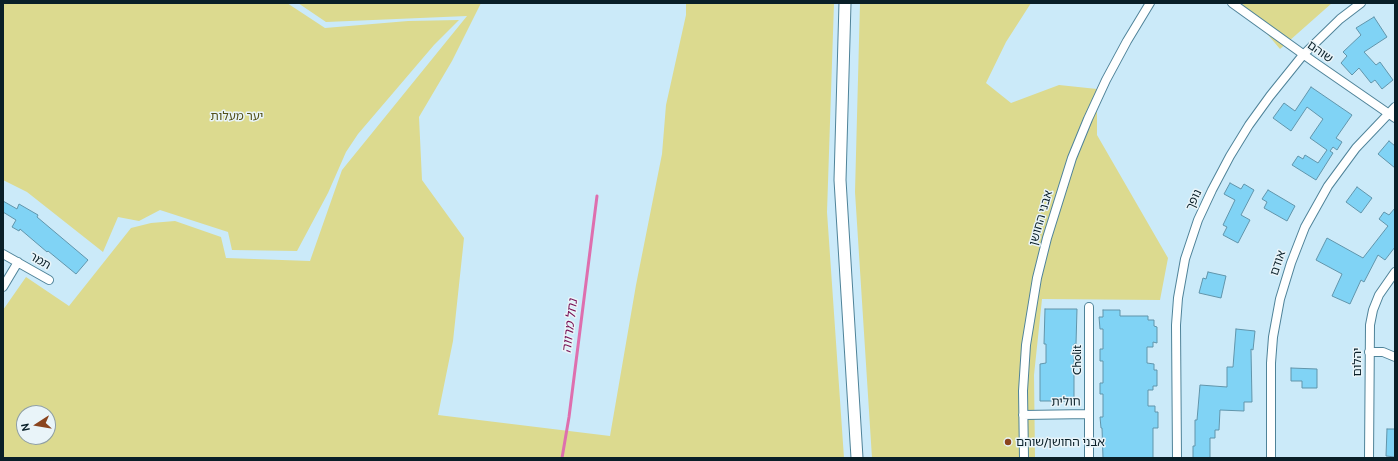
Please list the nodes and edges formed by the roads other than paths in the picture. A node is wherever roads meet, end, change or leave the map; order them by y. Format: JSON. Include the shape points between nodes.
{"nodes":[{"id":1,"x":845,"y":3,"type":"edge"},
{"id":2,"x":1150,"y":3,"type":"edge"},
{"id":3,"x":1232,"y":3,"type":"edge"},
{"id":4,"x":1361,"y":3,"type":"edge"},
{"id":5,"x":1303,"y":55,"type":"junction"},
{"id":6,"x":1395,"y":106,"type":"edge"},
{"id":7,"x":1388,"y":113,"type":"junction"},
{"id":8,"x":1395,"y":118,"type":"edge"},
{"id":9,"x":3,"y":254,"type":"edge"},
{"id":10,"x":18,"y":262,"type":"junction"},
{"id":11,"x":1395,"y":272,"type":"edge"},
{"id":12,"x":49,"y":280,"type":"dead end"},
{"id":13,"x":3,"y":287,"type":"edge"},
{"id":14,"x":1089,"y":307,"type":"dead end"},
{"id":15,"x":1369,"y":352,"type":"junction"},
{"id":16,"x":1395,"y":357,"type":"edge"},
{"id":17,"x":1089,"y":414,"type":"junction"},
{"id":18,"x":1023,"y":415,"type":"junction"},
{"id":19,"x":857,"y":458,"type":"edge"},
{"id":20,"x":1024,"y":458,"type":"edge"},
{"id":21,"x":1089,"y":458,"type":"edge"},
{"id":22,"x":1177,"y":458,"type":"edge"},
{"id":23,"x":1271,"y":458,"type":"edge"},
{"id":24,"x":1370,"y":458,"type":"edge"}],
"edges":[{"from":1,"to":19,"type":"main road","via":[[840,180]]},
{"from":2,"to":18,"type":"street","name":"אבני החושן","via":[[1103,86],[1077,145],[1058,198],[1032,300],[1024,368]]},
{"from":3,"to":5,"type":"street","name":"שוהם"},
{"from":4,"to":5,"type":"street","name":"נופך","via":[[1340,19]]},
{"from":5,"to":7,"type":"street","name":"שוהם"},
{"from":5,"to":22,"type":"street","name":"נופך","via":[[1267,101],[1230,156],[1188,246],[1176,312]]},
{"from":6,"to":7,"type":"street","name":"אודם"},
{"from":7,"to":8,"type":"street","name":"שוהם"},
{"from":7,"to":23,"type":"street","name":"אודם","via":[[1356,148],[1328,186],[1305,227],[1290,263],[1273,337]]},
{"from":9,"to":10,"type":"street","name":"תמר"},
{"from":10,"to":12,"type":"street","name":"תמר"},
{"from":10,"to":13,"type":"street","name":"תמר"},
{"from":11,"to":15,"type":"street","name":"יהלום","via":[[1382,290],[1373,310]]},
{"from":14,"to":17,"type":"street","name":"Cholit"},
{"from":15,"to":16,"type":"street","via":[[1383,352]]},
{"from":15,"to":24,"type":"street","name":"יהלום"},
{"from":17,"to":18,"type":"street","name":"חולית"},
{"from":17,"to":21,"type":"street","name":"חולית"},
{"from":18,"to":20,"type":"street","name":"אבני החושן"}]}
